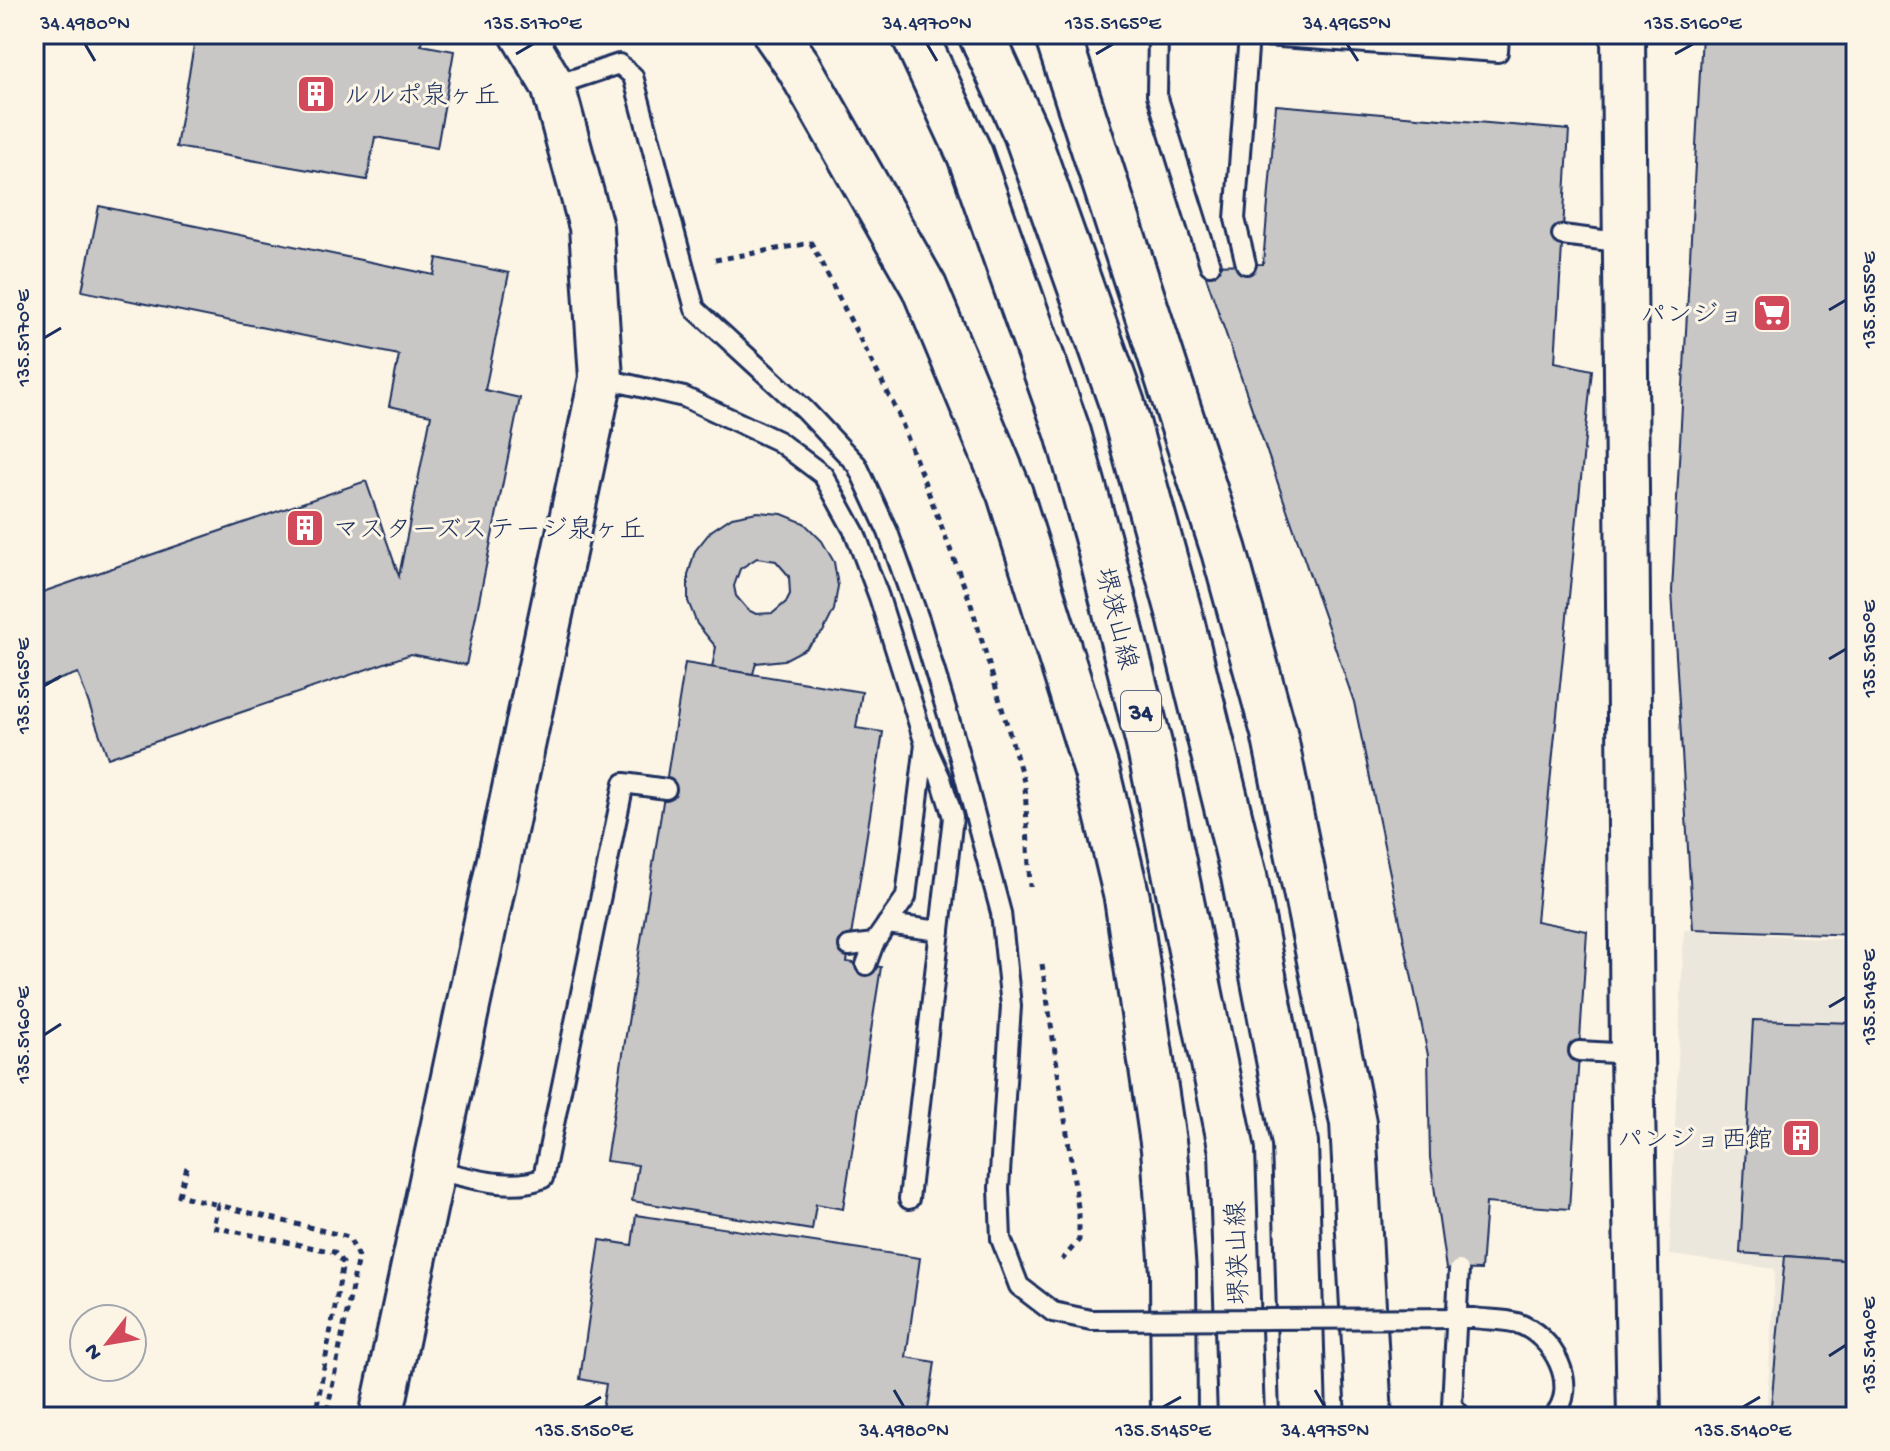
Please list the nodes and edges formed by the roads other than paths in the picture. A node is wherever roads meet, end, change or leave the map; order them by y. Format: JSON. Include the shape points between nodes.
{"nodes":[{"id":1,"x":522,"y":34,"type":"edge"},
{"id":2,"x":776,"y":34,"type":"edge"},
{"id":3,"x":914,"y":34,"type":"edge"},
{"id":4,"x":981,"y":34,"type":"edge"},
{"id":5,"x":1057,"y":34,"type":"edge"},
{"id":6,"x":1158,"y":34,"type":"edge"},
{"id":7,"x":1499,"y":34,"type":"edge"},
{"id":8,"x":1623,"y":34,"type":"edge"},
{"id":9,"x":553,"y":86,"type":"junction"},
{"id":10,"x":1562,"y":235,"type":"dead end"},
{"id":11,"x":1626,"y":243,"type":"junction"},
{"id":12,"x":1246,"y":264,"type":"dead end"},
{"id":13,"x":1210,"y":265,"type":"dead end"},
{"id":14,"x":601,"y":378,"type":"junction"},
{"id":15,"x":1098,"y":540,"type":"junction"},
{"id":16,"x":1029,"y":548,"type":"junction"},
{"id":17,"x":1240,"y":607,"type":"junction"},
{"id":18,"x":1179,"y":612,"type":"junction"},
{"id":19,"x":1096,"y":664,"type":"junction"},
{"id":20,"x":1241,"y":741,"type":"junction"},
{"id":21,"x":925,"y":744,"type":"junction"},
{"id":22,"x":1149,"y":744,"type":"junction"},
{"id":23,"x":1097,"y":772,"type":"junction"},
{"id":24,"x":666,"y":789,"type":"dead end"},
{"id":25,"x":1302,"y":869,"type":"junction"},
{"id":26,"x":1244,"y":876,"type":"junction"},
{"id":27,"x":887,"y":924,"type":"junction"},
{"id":28,"x":940,"y":931,"type":"junction"},
{"id":29,"x":874,"y":943,"type":"junction"},
{"id":30,"x":849,"y":946,"type":"dead end"},
{"id":31,"x":866,"y":965,"type":"dead end"},
{"id":32,"x":1579,"y":1051,"type":"dead end"},
{"id":33,"x":1632,"y":1054,"type":"junction"},
{"id":34,"x":435,"y":1170,"type":"junction"},
{"id":35,"x":909,"y":1199,"type":"dead end"},
{"id":36,"x":1459,"y":1270,"type":"dead end"},
{"id":37,"x":381,"y":1417,"type":"edge"},
{"id":38,"x":1174,"y":1417,"type":"edge"},
{"id":39,"x":1241,"y":1417,"type":"edge"},
{"id":40,"x":1303,"y":1417,"type":"edge"},
{"id":41,"x":1369,"y":1417,"type":"edge"},
{"id":42,"x":1462,"y":1417,"type":"edge"},
{"id":43,"x":1553,"y":1417,"type":"edge"},
{"id":44,"x":1639,"y":1417,"type":"edge"}],
"edges":[{"from":1,"to":9,"type":"street"},
{"from":2,"to":16,"type":"main road","via":[[924,287]]},
{"from":3,"to":15,"type":"main road","name":"堺狭山線","number":"34","via":[[970,155],[1068,433]]},
{"from":4,"to":18,"type":"main road","number":"34","via":[[1026,133],[1122,404]]},
{"from":5,"to":17,"type":"main road"},
{"from":6,"to":13,"type":"lane","via":[[1157,95]]},
{"from":7,"to":12,"type":"lane","via":[[1498,52],[1249,35],[1235,219]]},
{"from":8,"to":11,"type":"street"},
{"from":9,"to":14,"type":"street","via":[[591,227]]},
{"from":9,"to":43,"type":"lane","bridge":true,"via":[[619,64],[633,76],[695,309],[857,465],[888,532],[949,718],[1001,913],[1011,1006],[999,1188],[1001,1239],[1019,1286],[1053,1312],[1091,1320],[1474,1318],[1518,1324],[1548,1344],[1565,1376],[1563,1406]]},
{"from":10,"to":11,"type":"lane"},
{"from":11,"to":33,"type":"street"},
{"from":14,"to":21,"type":"lane","via":[[684,397],[778,441],[823,475],[855,533]]},
{"from":14,"to":34,"type":"street"},
{"from":15,"to":19,"type":"main road"},
{"from":15,"to":22,"type":"main road","name":"堺狭山線","number":"34"},
{"from":16,"to":19,"type":"main road"},
{"from":16,"to":23,"type":"main road"},
{"from":17,"to":20,"type":"main road"},
{"from":17,"to":25,"type":"main road","via":[[1274,733]]},
{"from":18,"to":20,"type":"main road"},
{"from":18,"to":26,"type":"main road","number":"34"},
{"from":19,"to":22,"type":"main road"},
{"from":19,"to":23,"type":"main road"},
{"from":20,"to":25,"type":"main road"},
{"from":20,"to":26,"type":"main road"},
{"from":21,"to":27,"type":"lane","via":[[906,897]]},
{"from":21,"to":28,"type":"lane","via":[[953,817]]},
{"from":22,"to":39,"type":"main road","name":"堺狭山線","number":"34","via":[[1232,1151]]},
{"from":23,"to":38,"type":"main road","via":[[1127,898],[1164,1149],[1173,1272]]},
{"from":24,"to":34,"type":"lane","via":[[624,783],[543,1178],[528,1185]]},
{"from":25,"to":41,"type":"main road","via":[[1353,1123]]},
{"from":26,"to":40,"type":"main road","number":"34","via":[[1295,1143]]},
{"from":27,"to":28,"type":"lane"},
{"from":27,"to":29,"type":"lane"},
{"from":28,"to":35,"type":"lane"},
{"from":29,"to":30,"type":"lane"},
{"from":29,"to":31,"type":"lane"},
{"from":32,"to":33,"type":"lane"},
{"from":33,"to":44,"type":"street"},
{"from":34,"to":37,"type":"street"},
{"from":36,"to":42,"type":"lane","bridge":true,"via":[[1452,1405]]}]}
